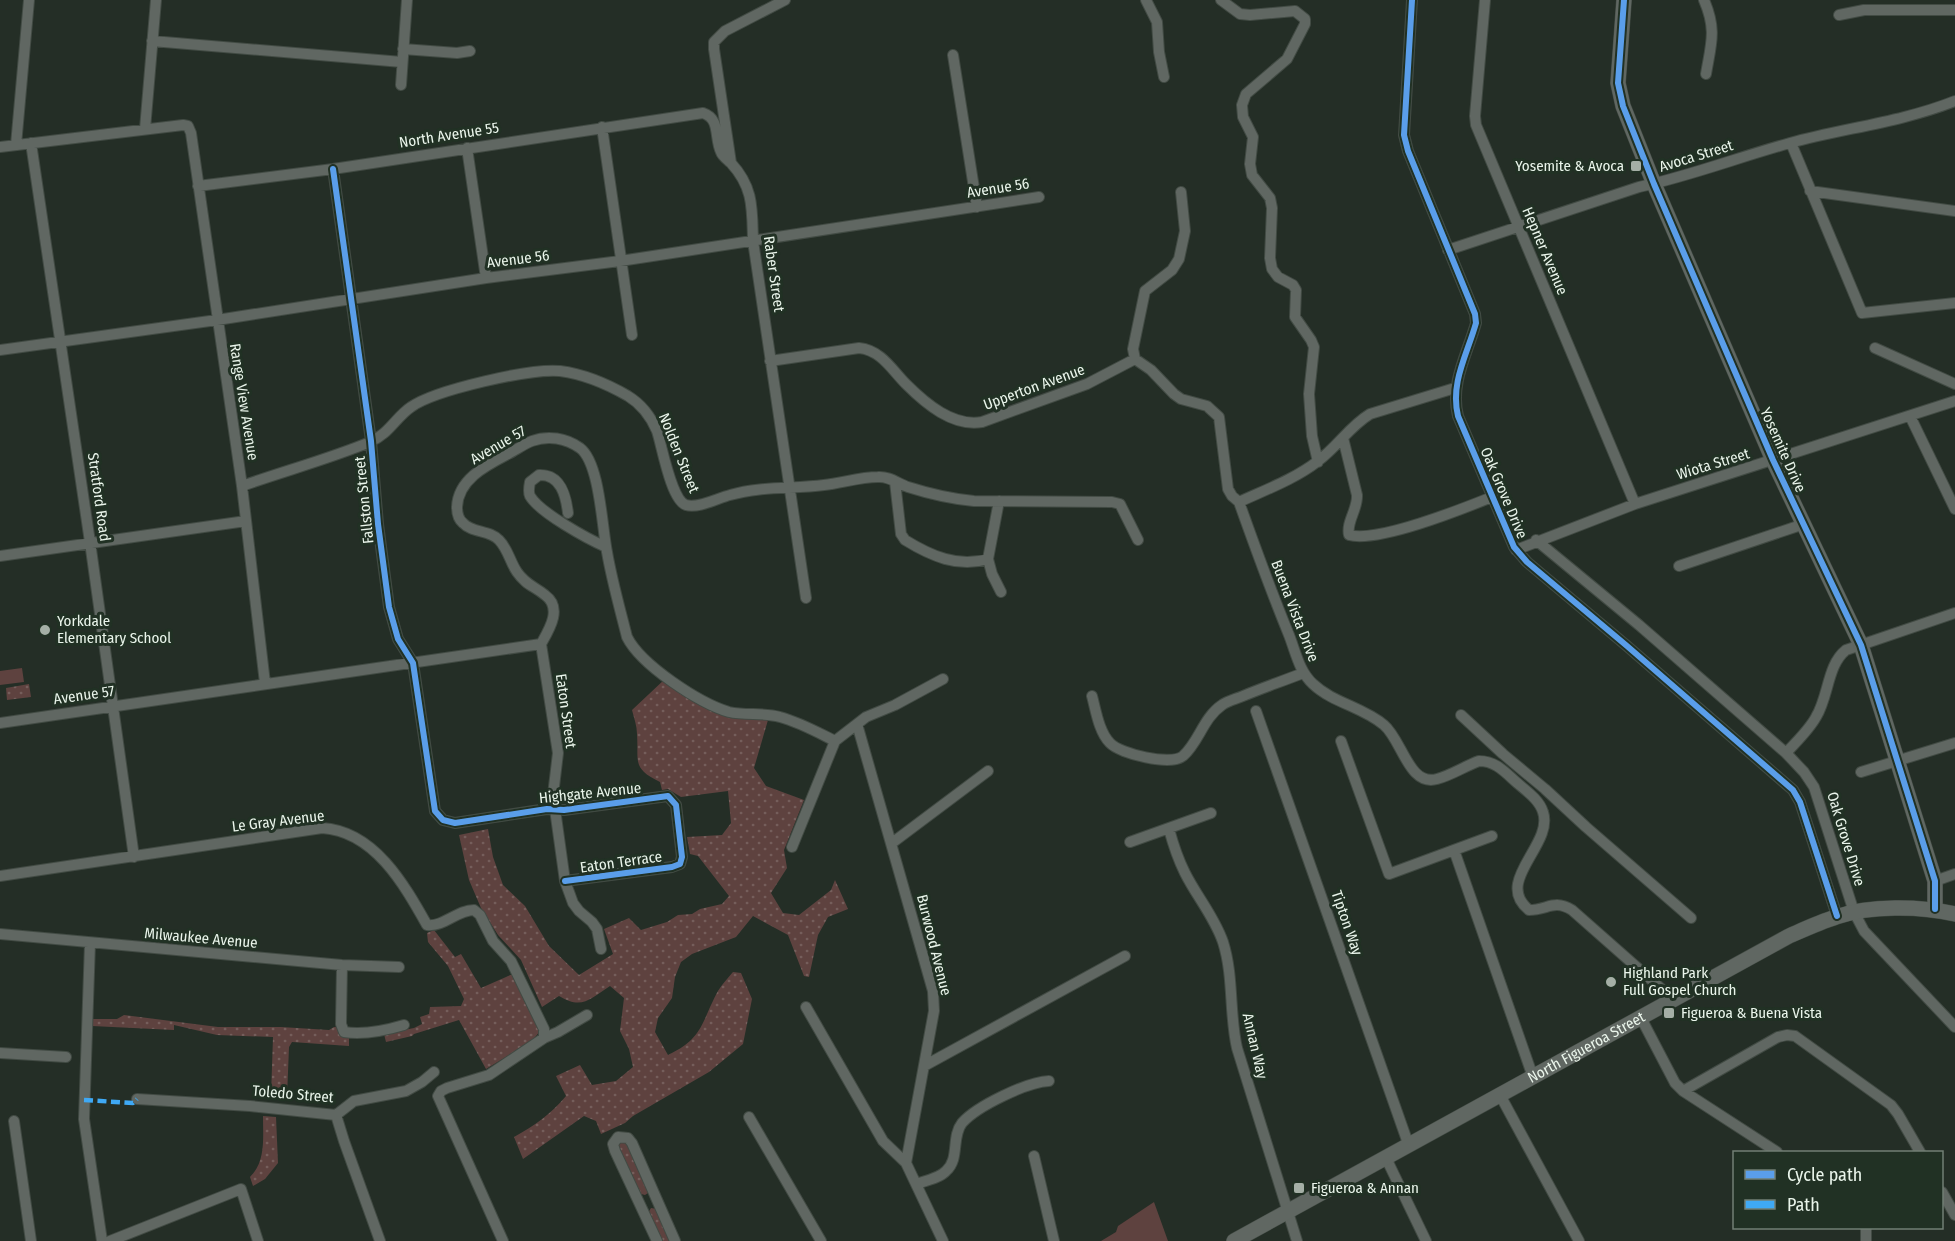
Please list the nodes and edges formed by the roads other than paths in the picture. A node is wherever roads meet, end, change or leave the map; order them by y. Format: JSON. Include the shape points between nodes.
{"nodes":[{"id":1,"x":29,"y":0,"type":"edge"},
{"id":2,"x":156,"y":0,"type":"edge"},
{"id":3,"x":407,"y":0,"type":"edge"},
{"id":4,"x":785,"y":0,"type":"edge"},
{"id":5,"x":1146,"y":0,"type":"edge"},
{"id":6,"x":1221,"y":0,"type":"edge"},
{"id":7,"x":1412,"y":0,"type":"edge"},
{"id":8,"x":1485,"y":0,"type":"edge"},
{"id":9,"x":1624,"y":0,"type":"edge"},
{"id":10,"x":1704,"y":0,"type":"edge"},
{"id":11,"x":1955,"y":10,"type":"edge"},
{"id":12,"x":1839,"y":15,"type":"dead end"},
{"id":13,"x":152,"y":41,"type":"junction"},
{"id":14,"x":403,"y":49,"type":"junction"},
{"id":15,"x":470,"y":51,"type":"dead end"},
{"id":16,"x":953,"y":56,"type":"dead end"},
{"id":17,"x":402,"y":62,"type":"junction"},
{"id":18,"x":1706,"y":74,"type":"dead end"},
{"id":19,"x":1164,"y":77,"type":"dead end"},
{"id":20,"x":401,"y":85,"type":"dead end"},
{"id":21,"x":1955,"y":101,"type":"edge"},
{"id":22,"x":602,"y":127,"type":"junction"},
{"id":23,"x":145,"y":129,"type":"junction"},
{"id":24,"x":31,"y":143,"type":"junction"},
{"id":25,"x":1791,"y":143,"type":"junction"},
{"id":26,"x":16,"y":145,"type":"junction"},
{"id":27,"x":0,"y":147,"type":"edge"},
{"id":28,"x":467,"y":148,"type":"junction"},
{"id":29,"x":731,"y":164,"type":"junction"},
{"id":30,"x":333,"y":169,"type":"junction"},
{"id":31,"x":1654,"y":184,"type":"junction"},
{"id":32,"x":198,"y":186,"type":"junction"},
{"id":33,"x":1810,"y":191,"type":"junction"},
{"id":34,"x":1181,"y":192,"type":"dead end"},
{"id":35,"x":1040,"y":197,"type":"dead end"},
{"id":36,"x":977,"y":207,"type":"junction"},
{"id":37,"x":1955,"y":210,"type":"edge"},
{"id":38,"x":1519,"y":227,"type":"junction"},
{"id":39,"x":753,"y":241,"type":"junction"},
{"id":40,"x":1448,"y":250,"type":"junction"},
{"id":41,"x":620,"y":261,"type":"junction"},
{"id":42,"x":486,"y":278,"type":"junction"},
{"id":43,"x":351,"y":299,"type":"junction"},
{"id":44,"x":1955,"y":303,"type":"edge"},
{"id":45,"x":217,"y":320,"type":"junction"},
{"id":46,"x":632,"y":335,"type":"dead end"},
{"id":47,"x":61,"y":342,"type":"junction"},
{"id":48,"x":1875,"y":348,"type":"dead end"},
{"id":49,"x":0,"y":350,"type":"edge"},
{"id":50,"x":1135,"y":359,"type":"junction"},
{"id":51,"x":771,"y":361,"type":"junction"},
{"id":52,"x":1955,"y":384,"type":"edge"},
{"id":53,"x":1455,"y":388,"type":"junction"},
{"id":54,"x":1955,"y":401,"type":"edge"},
{"id":55,"x":1910,"y":416,"type":"junction"},
{"id":56,"x":1343,"y":438,"type":"junction"},
{"id":57,"x":371,"y":441,"type":"junction"},
{"id":58,"x":1773,"y":460,"type":"junction"},
{"id":59,"x":1318,"y":462,"type":"junction"},
{"id":60,"x":895,"y":482,"type":"junction"},
{"id":61,"x":242,"y":486,"type":"junction"},
{"id":62,"x":789,"y":486,"type":"junction"},
{"id":63,"x":1492,"y":497,"type":"junction"},
{"id":64,"x":999,"y":501,"type":"junction"},
{"id":65,"x":1239,"y":502,"type":"junction"},
{"id":66,"x":1635,"y":504,"type":"junction"},
{"id":67,"x":1955,"y":509,"type":"edge"},
{"id":68,"x":568,"y":513,"type":"dead end"},
{"id":69,"x":246,"y":521,"type":"junction"},
{"id":70,"x":1804,"y":525,"type":"junction"},
{"id":71,"x":1138,"y":540,"type":"dead end"},
{"id":72,"x":1536,"y":540,"type":"junction"},
{"id":73,"x":90,"y":542,"type":"junction"},
{"id":74,"x":606,"y":547,"type":"junction"},
{"id":75,"x":1516,"y":550,"type":"junction"},
{"id":76,"x":0,"y":556,"type":"edge"},
{"id":77,"x":988,"y":559,"type":"junction"},
{"id":78,"x":1679,"y":566,"type":"dead end"},
{"id":79,"x":1001,"y":592,"type":"dead end"},
{"id":80,"x":806,"y":598,"type":"dead end"},
{"id":81,"x":1955,"y":613,"type":"edge"},
{"id":82,"x":541,"y":644,"type":"junction"},
{"id":83,"x":1861,"y":645,"type":"junction"},
{"id":84,"x":412,"y":663,"type":"junction"},
{"id":85,"x":1303,"y":673,"type":"junction"},
{"id":86,"x":943,"y":679,"type":"dead end"},
{"id":87,"x":266,"y":683,"type":"junction"},
{"id":88,"x":1092,"y":696,"type":"dead end"},
{"id":89,"x":112,"y":706,"type":"junction"},
{"id":90,"x":1256,"y":711,"type":"dead end"},
{"id":91,"x":1461,"y":714,"type":"dead end"},
{"id":92,"x":0,"y":723,"type":"edge"},
{"id":93,"x":856,"y":724,"type":"junction"},
{"id":94,"x":835,"y":741,"type":"junction"},
{"id":95,"x":1341,"y":741,"type":"dead end"},
{"id":96,"x":1955,"y":743,"type":"edge"},
{"id":97,"x":1786,"y":753,"type":"junction"},
{"id":98,"x":1503,"y":754,"type":"junction"},
{"id":99,"x":1898,"y":762,"type":"junction"},
{"id":100,"x":1496,"y":764,"type":"junction"},
{"id":101,"x":988,"y":771,"type":"dead end"},
{"id":102,"x":1861,"y":772,"type":"dead end"},
{"id":103,"x":668,"y":796,"type":"joint"},
{"id":104,"x":555,"y":810,"type":"junction"},
{"id":105,"x":1211,"y":813,"type":"dead end"},
{"id":106,"x":443,"y":820,"type":"joint"},
{"id":107,"x":1168,"y":829,"type":"junction"},
{"id":108,"x":1492,"y":836,"type":"dead end"},
{"id":109,"x":1130,"y":842,"type":"dead end"},
{"id":110,"x":892,"y":843,"type":"junction"},
{"id":111,"x":792,"y":847,"type":"dead end"},
{"id":112,"x":1454,"y":850,"type":"junction"},
{"id":113,"x":134,"y":857,"type":"junction"},
{"id":114,"x":1955,"y":874,"type":"edge"},
{"id":115,"x":0,"y":876,"type":"edge"},
{"id":116,"x":565,"y":881,"type":"junction"},
{"id":117,"x":1935,"y":882,"type":"junction"},
{"id":118,"x":1935,"y":909,"type":"junction"},
{"id":119,"x":1854,"y":912,"type":"junction"},
{"id":120,"x":1955,"y":914,"type":"edge"},
{"id":121,"x":1837,"y":916,"type":"junction"},
{"id":122,"x":1690,"y":918,"type":"dead end"},
{"id":123,"x":0,"y":934,"type":"edge"},
{"id":124,"x":90,"y":943,"type":"junction"},
{"id":125,"x":601,"y":949,"type":"dead end"},
{"id":126,"x":1125,"y":956,"type":"dead end"},
{"id":127,"x":342,"y":965,"type":"junction"},
{"id":128,"x":399,"y":967,"type":"dead end"},
{"id":129,"x":1674,"y":1000,"type":"junction"},
{"id":130,"x":806,"y":1007,"type":"dead end"},
{"id":131,"x":586,"y":1015,"type":"dead end"},
{"id":132,"x":1641,"y":1018,"type":"junction"},
{"id":133,"x":404,"y":1025,"type":"dead end"},
{"id":134,"x":1955,"y":1027,"type":"edge"},
{"id":135,"x":544,"y":1038,"type":"junction"},
{"id":136,"x":0,"y":1053,"type":"edge"},
{"id":137,"x":66,"y":1057,"type":"dead end"},
{"id":138,"x":924,"y":1066,"type":"junction"},
{"id":139,"x":434,"y":1072,"type":"dead end"},
{"id":140,"x":1533,"y":1077,"type":"junction"},
{"id":141,"x":1049,"y":1081,"type":"dead end"},
{"id":142,"x":1683,"y":1092,"type":"junction"},
{"id":143,"x":1500,"y":1095,"type":"junction"},
{"id":144,"x":137,"y":1099,"type":"dead end"},
{"id":145,"x":336,"y":1115,"type":"junction"},
{"id":146,"x":749,"y":1117,"type":"dead end"},
{"id":147,"x":14,"y":1121,"type":"dead end"},
{"id":148,"x":1409,"y":1146,"type":"junction"},
{"id":149,"x":1775,"y":1151,"type":"edge"},
{"id":150,"x":1919,"y":1151,"type":"edge"},
{"id":151,"x":1034,"y":1156,"type":"dead end"},
{"id":152,"x":1386,"y":1158,"type":"junction"},
{"id":153,"x":906,"y":1162,"type":"junction"},
{"id":154,"x":916,"y":1184,"type":"junction"},
{"id":155,"x":1943,"y":1195,"type":"edge"},
{"id":156,"x":656,"y":1198,"type":"junction"},
{"id":157,"x":641,"y":1205,"type":"junction"},
{"id":158,"x":1288,"y":1212,"type":"junction"},
{"id":159,"x":1955,"y":1215,"type":"edge"},
{"id":160,"x":31,"y":1241,"type":"edge"},
{"id":161,"x":102,"y":1241,"type":"edge"},
{"id":162,"x":110,"y":1241,"type":"edge"},
{"id":163,"x":258,"y":1241,"type":"edge"},
{"id":164,"x":380,"y":1241,"type":"edge"},
{"id":165,"x":503,"y":1241,"type":"edge"},
{"id":166,"x":657,"y":1241,"type":"edge"},
{"id":167,"x":675,"y":1241,"type":"edge"},
{"id":168,"x":821,"y":1241,"type":"edge"},
{"id":169,"x":943,"y":1241,"type":"edge"},
{"id":170,"x":1054,"y":1241,"type":"edge"},
{"id":171,"x":1234,"y":1241,"type":"edge"},
{"id":172,"x":1297,"y":1241,"type":"edge"},
{"id":173,"x":1426,"y":1241,"type":"edge"},
{"id":174,"x":1579,"y":1241,"type":"edge"}],
"edges":[{"from":1,"to":26,"type":"street"},
{"from":2,"to":13,"type":"street"},
{"from":3,"to":14,"type":"street"},
{"from":4,"to":29,"type":"street","name":"Raber Street","via":[[725,31],[714,42]]},
{"from":5,"to":19,"type":"street","via":[[1157,22]]},
{"from":6,"to":59,"type":"street","via":[[1240,14],[1295,11],[1305,19],[1287,59],[1246,94],[1242,105],[1253,137],[1252,175],[1270,198],[1272,207],[1272,269],[1296,290],[1295,317],[1314,347],[1309,394],[1311,436]]},
{"from":7,"to":40,"type":"street","name":"Oak Grove Drive","via":[[1404,135]]},
{"from":8,"to":38,"type":"street","name":"Hepner Avenue","via":[[1476,125]]},
{"from":9,"to":31,"type":"street","name":"Yosemite Drive","via":[[1620,95]]},
{"from":10,"to":18,"type":"street","via":[[1713,24]]},
{"from":11,"to":12,"type":"street","via":[[1864,10]]},
{"from":13,"to":17,"type":"street"},
{"from":13,"to":23,"type":"street"},
{"from":14,"to":15,"type":"street"},
{"from":14,"to":17,"type":"street"},
{"from":16,"to":36,"type":"street"},
{"from":17,"to":20,"type":"street"},
{"from":21,"to":25,"type":"street","name":"Avoca Street","via":[[1927,112]]},
{"from":22,"to":28,"type":"street","name":"North Avenue 55"},
{"from":22,"to":29,"type":"street","name":"North Avenue 55","via":[[703,113],[712,118],[721,153]]},
{"from":22,"to":41,"type":"street"},
{"from":23,"to":24,"type":"street"},
{"from":23,"to":32,"type":"street","name":"Range View Avenue","via":[[188,126]]},
{"from":24,"to":26,"type":"street"},
{"from":24,"to":47,"type":"street","name":"Stratford Road"},
{"from":25,"to":31,"type":"street","name":"Avoca Street"},
{"from":25,"to":33,"type":"street"},
{"from":26,"to":27,"type":"street"},
{"from":28,"to":30,"type":"street","name":"North Avenue 55"},
{"from":28,"to":42,"type":"street"},
{"from":29,"to":39,"type":"street","name":"Raber Street","via":[[741,175],[752,201]]},
{"from":30,"to":32,"type":"street","name":"North Avenue 55"},
{"from":30,"to":43,"type":"street","name":"Fallston Street"},
{"from":31,"to":38,"type":"street","name":"Avoca Street"},
{"from":31,"to":58,"type":"street","name":"Yosemite Drive"},
{"from":32,"to":45,"type":"street","name":"Range View Avenue"},
{"from":33,"to":37,"type":"street"},
{"from":33,"to":44,"type":"street","via":[[1862,314]]},
{"from":34,"to":50,"type":"street","via":[[1185,231],[1179,259],[1172,270],[1145,291],[1133,349]]},
{"from":35,"to":36,"type":"street","name":"Avenue 56"},
{"from":36,"to":39,"type":"street","name":"Avenue 56"},
{"from":38,"to":40,"type":"street","name":"Avoca Street"},
{"from":38,"to":66,"type":"street","name":"Hepner Avenue"},
{"from":39,"to":41,"type":"street","name":"Avenue 56"},
{"from":39,"to":51,"type":"street","name":"Raber Street"},
{"from":40,"to":53,"type":"street","name":"Oak Grove Drive","via":[[1476,323]]},
{"from":41,"to":42,"type":"street","name":"Avenue 56"},
{"from":41,"to":46,"type":"street"},
{"from":42,"to":43,"type":"street","name":"Avenue 56"},
{"from":43,"to":45,"type":"street","name":"Avenue 56"},
{"from":43,"to":57,"type":"street","name":"Fallston Street"},
{"from":45,"to":47,"type":"street","name":"Avenue 56"},
{"from":45,"to":61,"type":"street","name":"Range View Avenue"},
{"from":47,"to":49,"type":"street","name":"Avenue 56"},
{"from":47,"to":73,"type":"street","name":"Stratford Road"},
{"from":48,"to":52,"type":"street"},
{"from":50,"to":51,"type":"street","name":"Upperton Avenue","via":[[1088,384],[972,424],[934,408],[868,349]]},
{"from":50,"to":65,"type":"street","via":[[1181,399],[1207,406],[1219,417],[1228,489]]},
{"from":51,"to":62,"type":"street","name":"Raber Street"},
{"from":53,"to":56,"type":"street","via":[[1370,414]]},
{"from":53,"to":63,"type":"street","name":"Oak Grove Drive","via":[[1458,416]]},
{"from":54,"to":55,"type":"street","name":"Wiota Street"},
{"from":55,"to":58,"type":"street","name":"Wiota Street"},
{"from":55,"to":67,"type":"street"},
{"from":56,"to":59,"type":"street"},
{"from":56,"to":63,"type":"street","via":[[1358,502],[1348,527],[1349,535],[1374,535],[1410,526]]},
{"from":57,"to":61,"type":"street","name":"Nolden Street"},
{"from":57,"to":62,"type":"street","name":"Nolden Street","via":[[411,407],[439,393],[560,371],[605,386],[641,407],[656,430],[674,489],[684,504]]},
{"from":57,"to":84,"type":"street","name":"Fallston Street","via":[[389,607],[398,639]]},
{"from":58,"to":66,"type":"street","name":"Wiota Street"},
{"from":58,"to":70,"type":"street","name":"Yosemite Drive"},
{"from":59,"to":65,"type":"street"},
{"from":60,"to":62,"type":"street","name":"Nolden Street","via":[[880,477]]},
{"from":60,"to":64,"type":"street","name":"Nolden Street","via":[[953,499]]},
{"from":60,"to":77,"type":"street","via":[[905,540],[952,562]]},
{"from":61,"to":69,"type":"street","name":"Range View Avenue"},
{"from":62,"to":80,"type":"street","name":"Raber Street"},
{"from":63,"to":75,"type":"street","name":"Oak Grove Drive"},
{"from":64,"to":71,"type":"street","name":"Nolden Street","via":[[1120,504]]},
{"from":64,"to":77,"type":"street"},
{"from":65,"to":85,"type":"street","name":"Buena Vista Drive"},
{"from":66,"to":72,"type":"street","name":"Wiota Street"},
{"from":68,"to":74,"type":"street","via":[[560,485],[552,477],[539,475],[530,482],[531,497],[541,506]]},
{"from":69,"to":73,"type":"street"},
{"from":69,"to":87,"type":"street","name":"Range View Avenue"},
{"from":70,"to":78,"type":"street"},
{"from":70,"to":83,"type":"street","name":"Yosemite Drive"},
{"from":72,"to":75,"type":"street","name":"Wiota Street"},
{"from":72,"to":97,"type":"street","name":"Oak Grove Drive"},
{"from":73,"to":76,"type":"street"},
{"from":73,"to":89,"type":"street","name":"Stratford Road"},
{"from":74,"to":82,"type":"street","name":"Avenue 57","via":[[589,461],[576,445],[552,437],[540,438],[483,467],[467,481],[457,504],[461,522],[498,539],[517,571],[545,594],[553,608],[554,616]]},
{"from":74,"to":94,"type":"street","name":"Avenue 57","via":[[627,637],[642,658],[719,708],[778,716]]},
{"from":75,"to":121,"type":"street","name":"Oak Grove Drive","via":[[1793,790]]},
{"from":77,"to":79,"type":"street"},
{"from":81,"to":83,"type":"street"},
{"from":82,"to":84,"type":"street","name":"Avenue 57"},
{"from":82,"to":104,"type":"street","name":"Eaton Street","via":[[558,753],[553,784]]},
{"from":83,"to":97,"type":"street","via":[[1839,655],[1815,719]]},
{"from":83,"to":99,"type":"street","name":"Yosemite Drive"},
{"from":84,"to":87,"type":"street","name":"Avenue 57"},
{"from":84,"to":106,"type":"street","name":"Fallston Street","via":[[435,811]]},
{"from":85,"to":88,"type":"street","via":[[1222,705],[1200,729],[1186,753],[1173,761],[1150,758],[1110,744]]},
{"from":85,"to":100,"type":"street","name":"Buena Vista Drive","via":[[1321,691],[1385,726],[1419,777],[1437,779],[1479,761]]},
{"from":86,"to":93,"type":"street"},
{"from":87,"to":89,"type":"street","name":"Avenue 57"},
{"from":89,"to":92,"type":"street","name":"Avenue 57"},
{"from":89,"to":113,"type":"street","name":"Stratford Road"},
{"from":90,"to":148,"type":"street","name":"Tipton Way"},
{"from":91,"to":98,"type":"street"},
{"from":93,"to":94,"type":"street"},
{"from":93,"to":110,"type":"street","name":"Burwood Avenue"},
{"from":94,"to":111,"type":"street"},
{"from":95,"to":112,"type":"street","via":[[1389,874]]},
{"from":96,"to":99,"type":"street"},
{"from":97,"to":119,"type":"street","name":"Oak Grove Drive","via":[[1814,787]]},
{"from":98,"to":100,"type":"street"},
{"from":98,"to":122,"type":"street"},
{"from":99,"to":102,"type":"street"},
{"from":99,"to":117,"type":"street","name":"Yosemite Drive"},
{"from":100,"to":129,"type":"street","via":[[1538,802],[1545,822],[1519,880],[1524,906],[1536,910],[1563,904]]},
{"from":101,"to":110,"type":"street"},
{"from":103,"to":104,"type":"street","name":"Highgate Avenue"},
{"from":103,"to":116,"type":"street","name":"Eaton Terrace","via":[[676,805],[680,864]]},
{"from":104,"to":106,"type":"street","name":"Highgate Avenue","via":[[454,823]]},
{"from":104,"to":116,"type":"street","name":"Eaton Street"},
{"from":105,"to":107,"type":"street"},
{"from":107,"to":109,"type":"street"},
{"from":107,"to":158,"type":"street","name":"Annan Way","via":[[1185,873],[1206,905],[1223,945],[1237,1048]]},
{"from":108,"to":112,"type":"street"},
{"from":110,"to":138,"type":"street","name":"Burwood Avenue","via":[[933,991],[934,1011]]},
{"from":112,"to":140,"type":"street"},
{"from":113,"to":115,"type":"street","name":"Le Gray Avenue"},
{"from":113,"to":135,"type":"street","name":"Le Gray Avenue","via":[[322,828],[357,837],[401,882],[427,925],[468,910],[480,915],[493,941],[512,961],[544,1029]]},
{"from":114,"to":117,"type":"street"},
{"from":116,"to":125,"type":"street","name":"Eaton Street","via":[[573,903],[597,929]]},
{"from":117,"to":118,"type":"street","name":"Yosemite Drive"},
{"from":118,"to":119,"type":"street","name":"North Figueroa Street"},
{"from":118,"to":120,"type":"street","name":"North Figueroa Street"},
{"from":119,"to":121,"type":"street","name":"North Figueroa Street"},
{"from":119,"to":134,"type":"street","name":"Oak Grove Drive","via":[[1878,947]]},
{"from":121,"to":129,"type":"street","name":"North Figueroa Street","via":[[1776,942]]},
{"from":123,"to":124,"type":"street","name":"Milwaukee Avenue"},
{"from":124,"to":127,"type":"street","name":"Milwaukee Avenue"},
{"from":124,"to":161,"type":"street","via":[[84,1119]]},
{"from":126,"to":138,"type":"street"},
{"from":127,"to":128,"type":"street","name":"Milwaukee Avenue"},
{"from":127,"to":133,"type":"street","via":[[344,1032],[376,1032]]},
{"from":129,"to":132,"type":"street","name":"North Figueroa Street"},
{"from":130,"to":153,"type":"street","via":[[883,1141]]},
{"from":131,"to":135,"type":"street"},
{"from":132,"to":140,"type":"street","name":"North Figueroa Street"},
{"from":132,"to":142,"type":"street"},
{"from":135,"to":165,"type":"street","via":[[489,1075],[441,1091],[438,1096]]},
{"from":136,"to":137,"type":"street"},
{"from":138,"to":153,"type":"street","name":"Burwood Avenue"},
{"from":139,"to":145,"type":"street","name":"Toledo Street","via":[[406,1091],[354,1101]]},
{"from":140,"to":143,"type":"street","name":"North Figueroa Street"},
{"from":141,"to":154,"type":"street","via":[[1019,1088],[961,1124],[954,1159],[946,1172]]},
{"from":142,"to":149,"type":"street"},
{"from":142,"to":150,"type":"street","via":[[1778,1037],[1795,1036],[1891,1105]]},
{"from":143,"to":148,"type":"street","name":"North Figueroa Street"},
{"from":143,"to":174,"type":"street"},
{"from":144,"to":145,"type":"street","name":"Toledo Street"},
{"from":145,"to":164,"type":"street"},
{"from":146,"to":168,"type":"street"},
{"from":147,"to":160,"type":"street"},
{"from":148,"to":152,"type":"street","name":"North Figueroa Street"},
{"from":151,"to":170,"type":"street"},
{"from":152,"to":158,"type":"street","name":"North Figueroa Street"},
{"from":152,"to":173,"type":"street"},
{"from":153,"to":154,"type":"street"},
{"from":154,"to":169,"type":"street"},
{"from":155,"to":159,"type":"street"},
{"from":156,"to":157,"type":"street"},
{"from":156,"to":157,"type":"street","via":[[632,1143],[628,1138],[618,1137],[615,1152]]},
{"from":156,"to":167,"type":"street"},
{"from":157,"to":166,"type":"street"},
{"from":158,"to":171,"type":"street","name":"North Figueroa Street"},
{"from":158,"to":172,"type":"street","name":"Annan Way"},
{"from":162,"to":163,"type":"street","via":[[241,1189]]}]}
